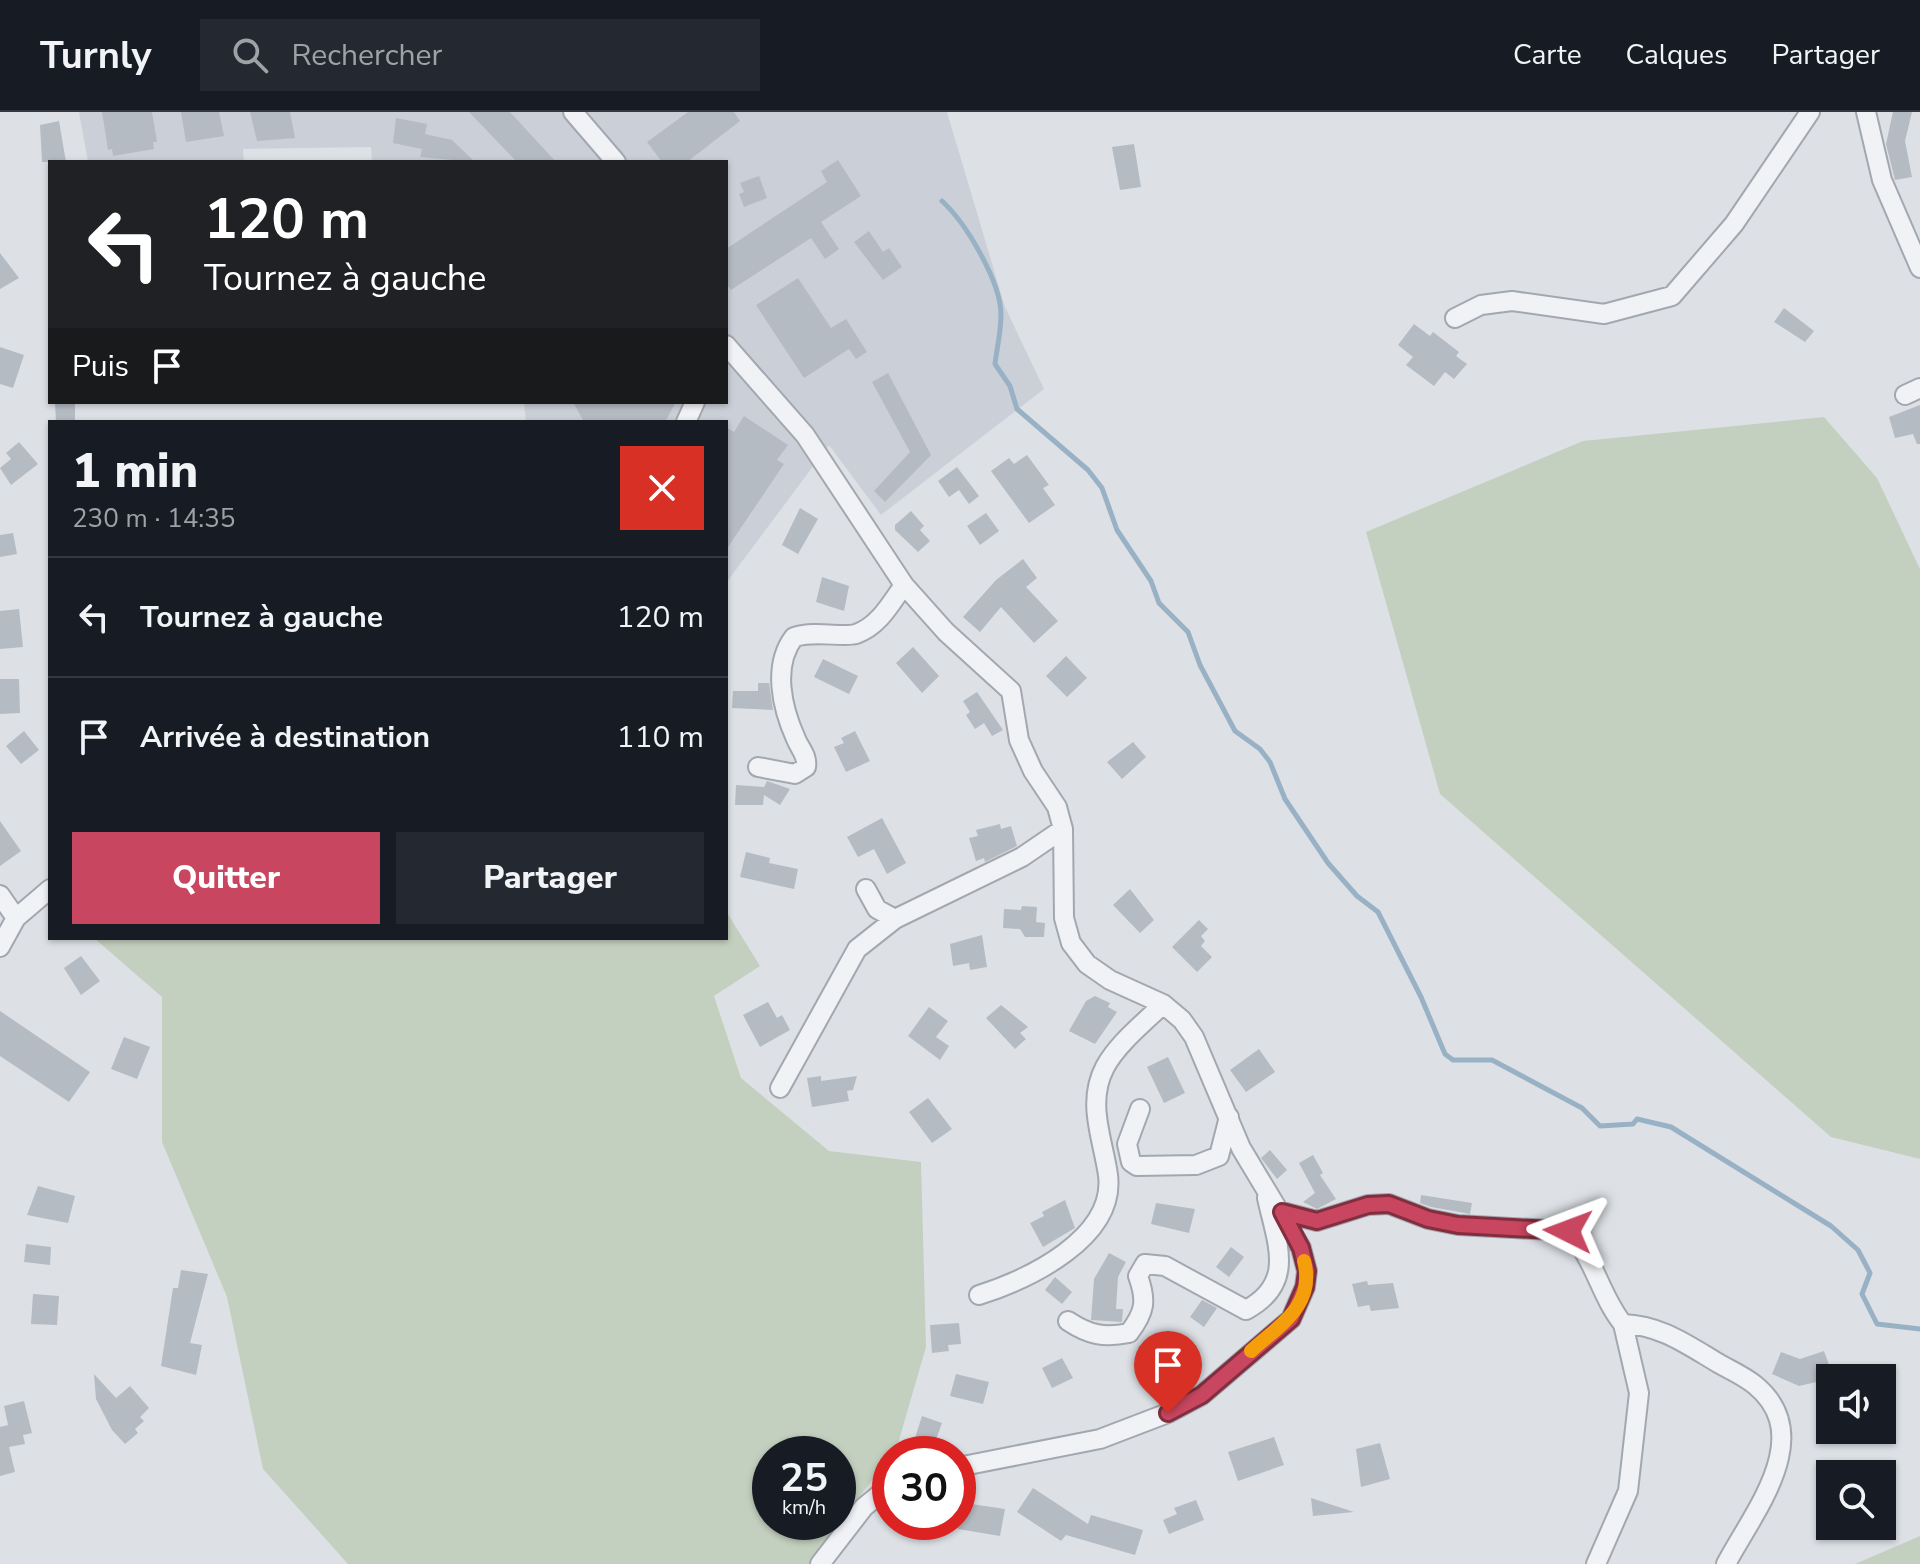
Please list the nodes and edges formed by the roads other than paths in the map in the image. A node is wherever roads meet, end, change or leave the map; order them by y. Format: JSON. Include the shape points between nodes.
{"nodes":[{"id":1,"x":573,"y":112,"type":"edge"},
{"id":2,"x":1810,"y":112,"type":"edge"},
{"id":3,"x":1866,"y":112,"type":"edge"},
{"id":4,"x":614,"y":160,"type":"edge"},
{"id":5,"x":1920,"y":268,"type":"edge"},
{"id":6,"x":1455,"y":318,"type":"dead end"},
{"id":7,"x":728,"y":347,"type":"edge"},
{"id":8,"x":904,"y":585,"type":"junction"},
{"id":9,"x":758,"y":767,"type":"dead end"},
{"id":10,"x":1063,"y":829,"type":"junction"},
{"id":11,"x":866,"y":889,"type":"dead end"},
{"id":12,"x":48,"y":891,"type":"edge"},
{"id":13,"x":0,"y":895,"type":"edge"},
{"id":14,"x":16,"y":918,"type":"junction"},
{"id":15,"x":895,"y":919,"type":"junction"},
{"id":16,"x":0,"y":947,"type":"edge"},
{"id":17,"x":1163,"y":1004,"type":"junction"},
{"id":18,"x":780,"y":1088,"type":"dead end"},
{"id":19,"x":1140,"y":1109,"type":"dead end"},
{"id":20,"x":1229,"y":1117,"type":"junction"},
{"id":21,"x":1266,"y":1192,"type":"junction"},
{"id":22,"x":1282,"y":1212,"type":"junction"},
{"id":23,"x":979,"y":1295,"type":"dead end"},
{"id":24,"x":1068,"y":1321,"type":"dead end"},
{"id":25,"x":1623,"y":1324,"type":"junction"},
{"id":26,"x":976,"y":1463,"type":"edge"},
{"id":27,"x":872,"y":1501,"type":"edge"},
{"id":28,"x":820,"y":1564,"type":"edge"},
{"id":29,"x":1596,"y":1564,"type":"edge"},
{"id":30,"x":1726,"y":1564,"type":"edge"}],
"edges":[{"from":1,"to":4,"type":"street"},
{"from":2,"to":6,"type":"street","via":[[1734,224],[1672,296],[1604,314],[1512,301],[1481,305]]},
{"from":3,"to":5,"type":"street","via":[[1882,180]]},
{"from":7,"to":8,"type":"street","via":[[805,435]]},
{"from":8,"to":9,"type":"street","via":[[878,621],[854,635],[813,631],[794,637],[780,664],[787,721],[808,759],[806,767],[795,774]]},
{"from":8,"to":10,"type":"street","via":[[1011,691],[1019,740],[1057,807]]},
{"from":10,"to":15,"type":"street","via":[[1022,857]]},
{"from":10,"to":17,"type":"street","via":[[1064,918],[1071,943],[1087,964],[1110,980]]},
{"from":11,"to":15,"type":"street","via":[[877,909]]},
{"from":12,"to":14,"type":"street"},
{"from":13,"to":14,"type":"street"},
{"from":14,"to":16,"type":"street"},
{"from":15,"to":18,"type":"street","via":[[857,949]]},
{"from":17,"to":20,"type":"street","via":[[1194,1037]]},
{"from":17,"to":23,"type":"street","via":[[1104,1068],[1095,1102],[1108,1175],[1107,1207],[1042,1269]]},
{"from":19,"to":20,"type":"street","via":[[1127,1144],[1137,1166],[1196,1165],[1219,1156]]},
{"from":20,"to":21,"type":"street"},
{"from":21,"to":22,"type":"street"},
{"from":21,"to":24,"type":"street","via":[[1279,1253],[1276,1287],[1263,1301],[1246,1310],[1165,1266],[1145,1264],[1138,1276],[1146,1296],[1143,1315],[1129,1333],[1108,1337],[1084,1332]]},
{"from":22,"to":25,"type":"street","via":[[1317,1221],[1389,1204],[1458,1225],[1568,1231],[1580,1243],[1609,1307]]},
{"from":22,"to":26,"type":"street","via":[[1301,1248],[1305,1287],[1291,1319],[1202,1395],[1100,1439]]},
{"from":25,"to":29,"type":"street","via":[[1639,1393],[1628,1491]]},
{"from":25,"to":30,"type":"street","via":[[1665,1332],[1755,1385],[1781,1420],[1781,1458]]},
{"from":27,"to":28,"type":"street"}]}
